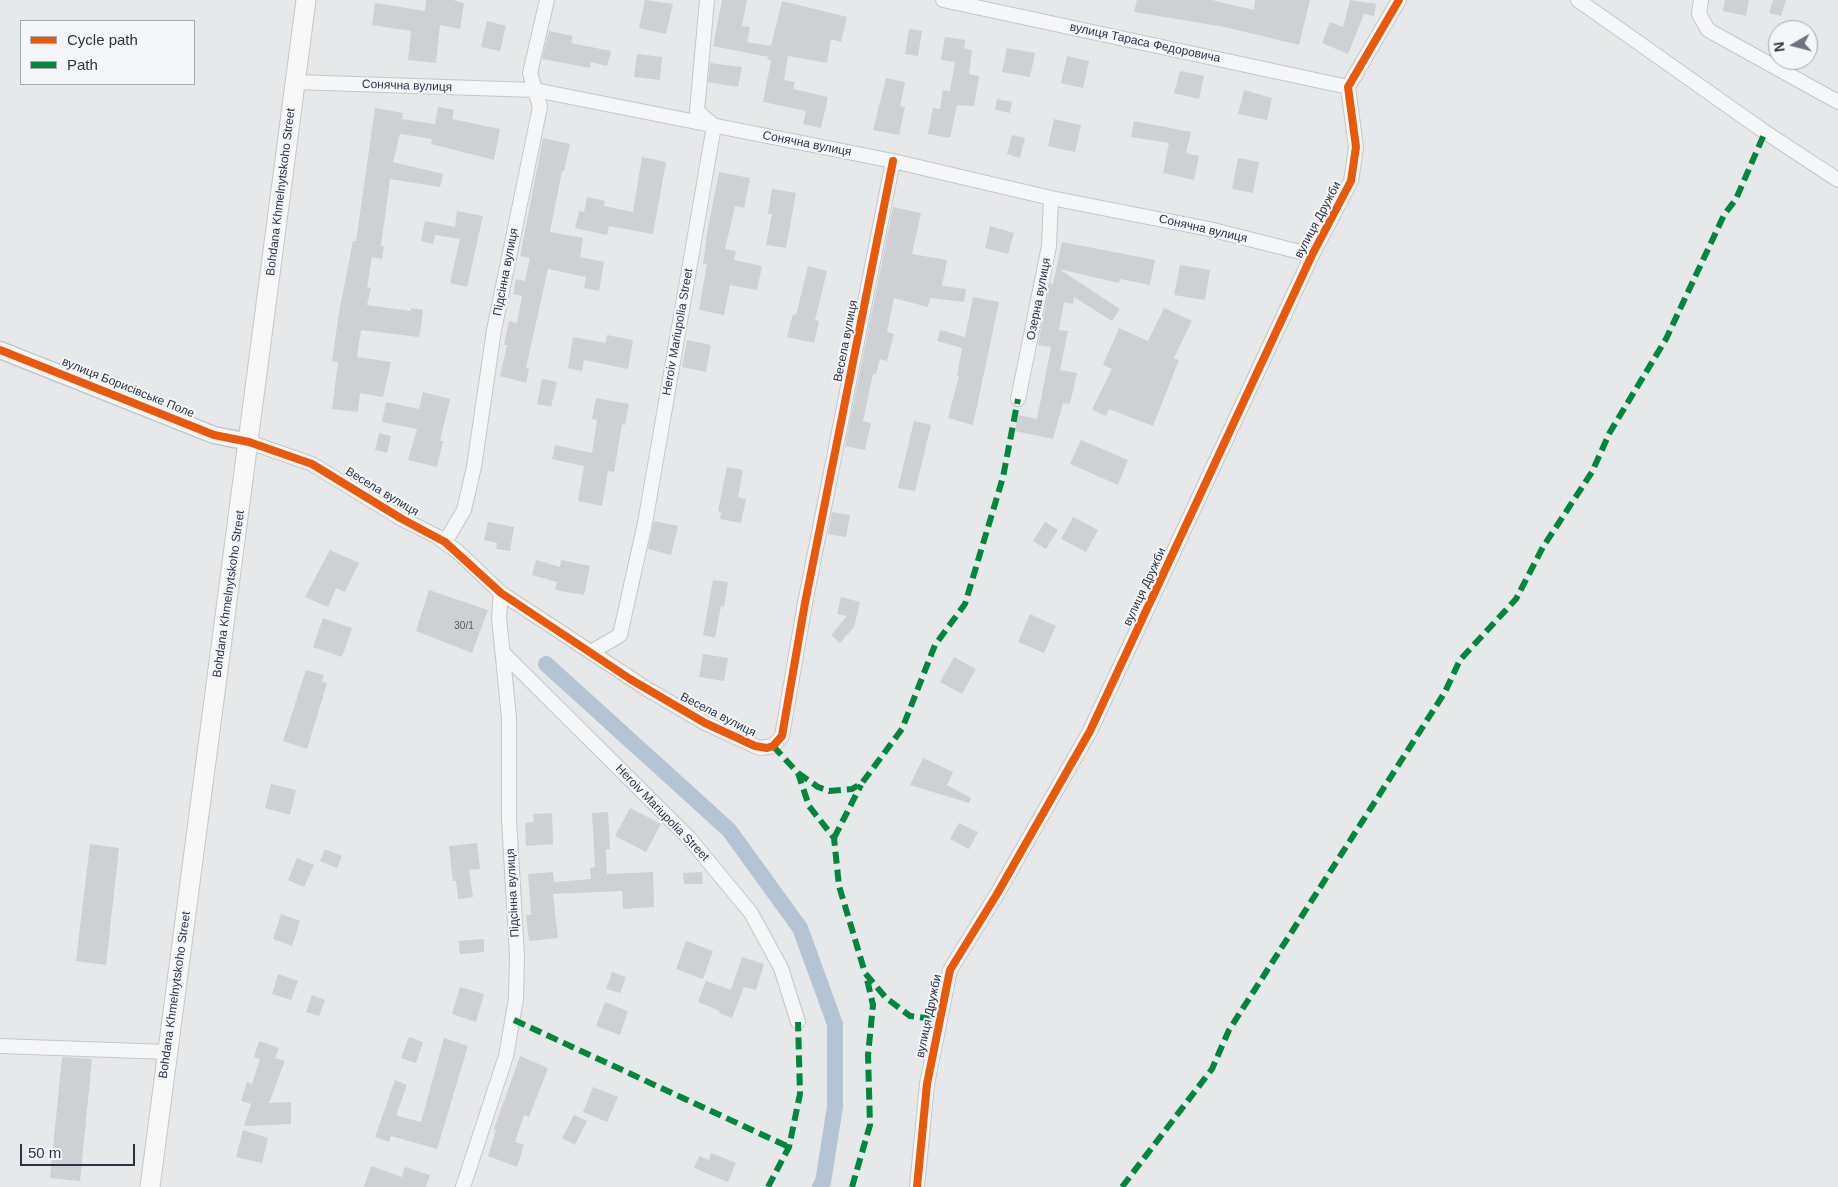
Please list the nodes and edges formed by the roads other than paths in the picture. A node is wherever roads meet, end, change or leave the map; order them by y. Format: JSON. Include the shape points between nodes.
{"nodes":[{"id":1,"x":306,"y":0,"type":"edge"},
{"id":2,"x":546,"y":0,"type":"edge"},
{"id":3,"x":707,"y":0,"type":"edge"},
{"id":4,"x":943,"y":0,"type":"edge"},
{"id":5,"x":1399,"y":0,"type":"edge"},
{"id":6,"x":1578,"y":0,"type":"edge"},
{"id":7,"x":1701,"y":0,"type":"edge"},
{"id":8,"x":295,"y":82,"type":"junction"},
{"id":9,"x":1348,"y":87,"type":"junction"},
{"id":10,"x":535,"y":90,"type":"junction"},
{"id":11,"x":1838,"y":102,"type":"edge"},
{"id":12,"x":714,"y":126,"type":"junction"},
{"id":13,"x":893,"y":161,"type":"junction"},
{"id":14,"x":1838,"y":180,"type":"edge"},
{"id":15,"x":1052,"y":198,"type":"junction"},
{"id":16,"x":1312,"y":255,"type":"junction"},
{"id":17,"x":0,"y":350,"type":"edge"},
{"id":18,"x":1018,"y":399,"type":"dead end"},
{"id":19,"x":249,"y":442,"type":"junction"},
{"id":20,"x":445,"y":542,"type":"junction"},
{"id":21,"x":501,"y":593,"type":"junction"},
{"id":22,"x":591,"y":652,"type":"junction"},
{"id":23,"x":504,"y":654,"type":"junction"},
{"id":24,"x":798,"y":1022,"type":"dead end"},
{"id":25,"x":0,"y":1046,"type":"edge"},
{"id":26,"x":168,"y":1052,"type":"junction"},
{"id":27,"x":150,"y":1187,"type":"edge"},
{"id":28,"x":463,"y":1187,"type":"edge"},
{"id":29,"x":917,"y":1187,"type":"edge"}],
"edges":[{"from":1,"to":8,"type":"main road","name":"Bohdana Khmelnytskoho Street"},
{"from":2,"to":10,"type":"street","name":"Підсінна вулиця","via":[[530,73]]},
{"from":3,"to":12,"type":"street","via":[[697,110]]},
{"from":4,"to":9,"type":"street","name":"вулиця Тараса Федоровича"},
{"from":5,"to":9,"type":"street"},
{"from":6,"to":14,"type":"street"},
{"from":7,"to":11,"type":"street","via":[[1699,14],[1708,30]]},
{"from":8,"to":10,"type":"street","name":"Сонячна вулиця"},
{"from":8,"to":19,"type":"main road","name":"Bohdana Khmelnytskoho Street"},
{"from":9,"to":16,"type":"street","name":"вулиця Дружби","via":[[1356,148],[1352,181]]},
{"from":10,"to":12,"type":"street","name":"Сонячна вулиця"},
{"from":10,"to":20,"type":"street","name":"Підсінна вулиця","via":[[540,107],[494,330],[474,467],[464,510]]},
{"from":12,"to":13,"type":"street","name":"Сонячна вулиця"},
{"from":12,"to":22,"type":"street","name":"Heroiv Mariupolia Street","via":[[645,523],[620,636]]},
{"from":13,"to":15,"type":"street","name":"Сонячна вулиця"},
{"from":13,"to":22,"type":"street","name":"Весела вулиця","via":[[782,736],[773,746],[755,746],[705,723]]},
{"from":15,"to":16,"type":"street","name":"Сонячна вулиця","via":[[1209,229]]},
{"from":15,"to":18,"type":"street","name":"Озерна вулиця","via":[[1049,246]]},
{"from":16,"to":29,"type":"street","name":"вулиця Дружби","via":[[1090,731],[950,970],[927,1084]]},
{"from":17,"to":19,"type":"street","name":"вулиця Борисівське Поле","via":[[214,434]]},
{"from":19,"to":20,"type":"street","name":"Весела вулиця","via":[[312,464]]},
{"from":19,"to":26,"type":"main road","name":"Bohdana Khmelnytskoho Street"},
{"from":20,"to":21,"type":"street","name":"Весела вулиця"},
{"from":21,"to":22,"type":"street","name":"Весела вулиця"},
{"from":21,"to":23,"type":"street","name":"Підсінна вулиця"},
{"from":23,"to":24,"type":"street","name":"Heroiv Mariupolia Street","via":[[689,838],[752,913],[781,968]]},
{"from":23,"to":28,"type":"street","name":"Підсінна вулиця","via":[[509,718],[509,819],[517,956],[516,999],[506,1056]]},
{"from":25,"to":26,"type":"street"},
{"from":26,"to":27,"type":"main road","name":"Bohdana Khmelnytskoho Street"}]}
